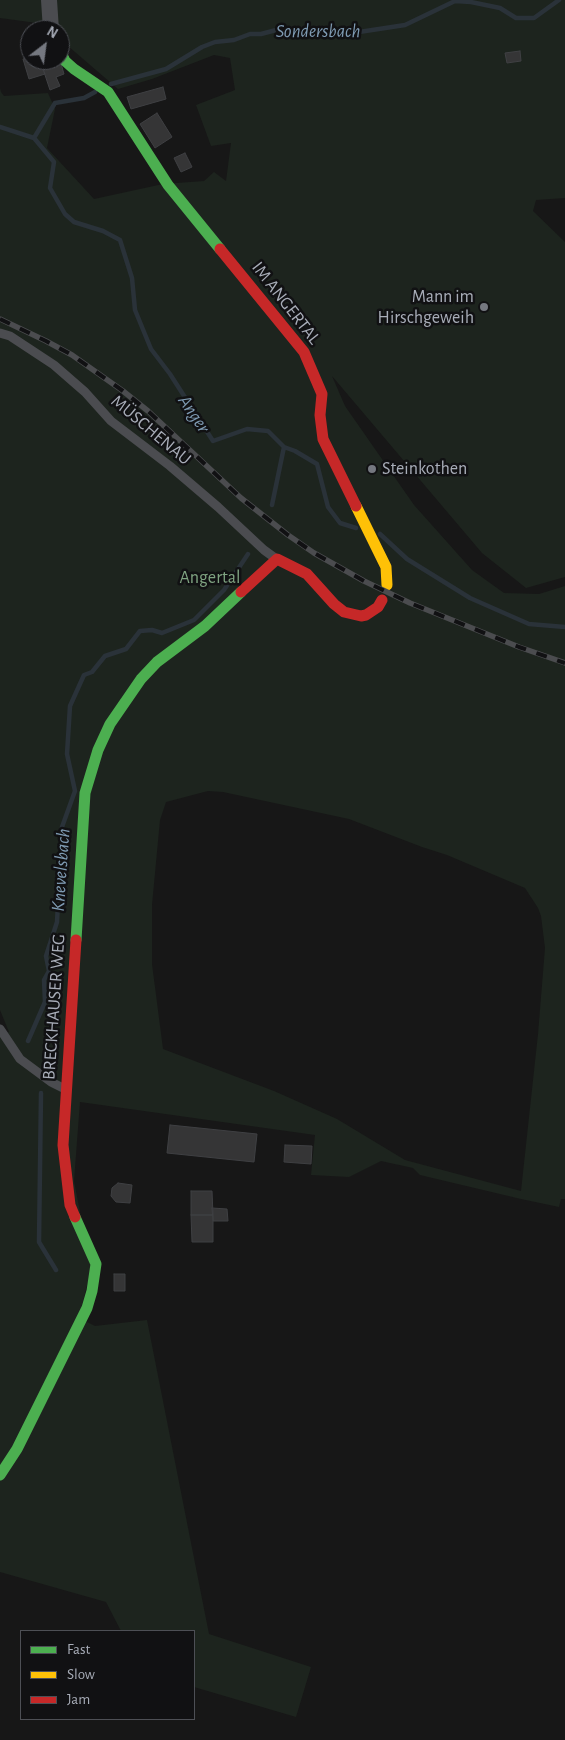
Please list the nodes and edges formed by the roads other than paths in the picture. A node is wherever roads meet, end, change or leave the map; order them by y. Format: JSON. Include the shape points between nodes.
{"nodes":[{"id":1,"x":49,"y":0,"type":"edge"},
{"id":2,"x":50,"y":20,"type":"edge"},
{"id":3,"x":70,"y":65,"type":"edge"},
{"id":4,"x":0,"y":333,"type":"edge"},
{"id":5,"x":277,"y":559,"type":"junction"},
{"id":6,"x":388,"y":585,"type":"dead end"},
{"id":7,"x":382,"y":600,"type":"dead end"},
{"id":8,"x":0,"y":1029,"type":"edge"},
{"id":9,"x":66,"y":1090,"type":"junction"},
{"id":10,"x":0,"y":1475,"type":"edge"}],
"edges":[{"from":1,"to":2,"type":"street"},
{"from":3,"to":6,"type":"street","name":"IM ANGERTAL","via":[[109,94],[168,185],[304,352],[322,394],[323,439],[386,567]]},
{"from":4,"to":5,"type":"lane","name":"MÜSCHENAU","via":[[10,336],[54,365],[111,421],[170,466]]},
{"from":5,"to":7,"type":"street","via":[[307,574],[344,612],[361,616],[378,607]]},
{"from":5,"to":9,"type":"street","name":"BRECKHAUSER WEG","via":[[205,626],[157,662],[124,702],[98,750],[86,793]]},
{"from":8,"to":9,"type":"lane","via":[[20,1058]]},
{"from":9,"to":10,"type":"street","name":"BRECKHAUSER WEG","via":[[63,1145],[66,1180],[70,1205],[96,1264],[92,1290],[87,1308],[17,1449]]}]}
